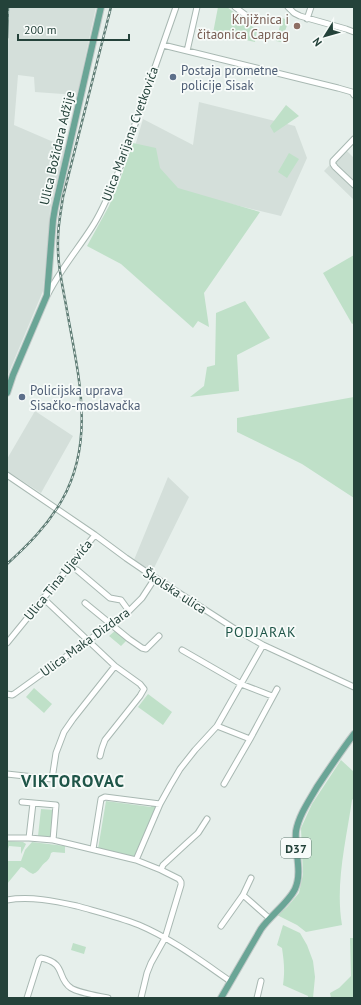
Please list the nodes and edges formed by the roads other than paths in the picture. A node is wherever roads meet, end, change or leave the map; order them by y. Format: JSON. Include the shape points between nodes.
{"nodes":[{"id":1,"x":101,"y":7,"type":"edge"},
{"id":2,"x":176,"y":7,"type":"edge"},
{"id":3,"x":197,"y":7,"type":"edge"},
{"id":4,"x":235,"y":7,"type":"edge"},
{"id":5,"x":288,"y":7,"type":"edge"},
{"id":6,"x":311,"y":7,"type":"edge"},
{"id":7,"x":307,"y":18,"type":"junction"},
{"id":8,"x":251,"y":19,"type":"dead end"},
{"id":9,"x":354,"y":32,"type":"edge"},
{"id":10,"x":163,"y":45,"type":"junction"},
{"id":11,"x":187,"y":51,"type":"junction"},
{"id":12,"x":353,"y":92,"type":"edge"},
{"id":13,"x":354,"y":139,"type":"edge"},
{"id":14,"x":354,"y":185,"type":"edge"},
{"id":15,"x":47,"y":295,"type":"junction"},
{"id":16,"x":7,"y":393,"type":"edge"},
{"id":17,"x":7,"y":475,"type":"edge"},
{"id":18,"x":95,"y":535,"type":"junction"},
{"id":19,"x":77,"y":570,"type":"dead end"},
{"id":20,"x":155,"y":578,"type":"junction"},
{"id":21,"x":43,"y":598,"type":"junction"},
{"id":22,"x":85,"y":603,"type":"dead end"},
{"id":23,"x":129,"y":611,"type":"junction"},
{"id":24,"x":111,"y":624,"type":"junction"},
{"id":25,"x":159,"y":636,"type":"dead end"},
{"id":26,"x":88,"y":641,"type":"junction"},
{"id":27,"x":7,"y":643,"type":"edge"},
{"id":28,"x":263,"y":645,"type":"junction"},
{"id":29,"x":182,"y":650,"type":"dead end"},
{"id":30,"x":115,"y":666,"type":"junction"},
{"id":31,"x":241,"y":684,"type":"junction"},
{"id":32,"x":354,"y":687,"type":"edge"},
{"id":33,"x":277,"y":689,"type":"dead end"},
{"id":34,"x":7,"y":694,"type":"edge"},
{"id":35,"x":272,"y":696,"type":"junction"},
{"id":36,"x":217,"y":726,"type":"junction"},
{"id":37,"x":354,"y":734,"type":"edge"},
{"id":38,"x":250,"y":739,"type":"junction"},
{"id":39,"x":100,"y":756,"type":"dead end"},
{"id":40,"x":7,"y":774,"type":"edge"},
{"id":41,"x":224,"y":784,"type":"dead end"},
{"id":42,"x":22,"y":802,"type":"dead end"},
{"id":43,"x":33,"y":803,"type":"junction"},
{"id":44,"x":160,"y":804,"type":"junction"},
{"id":45,"x":207,"y":819,"type":"dead end"},
{"id":46,"x":7,"y":838,"type":"edge"},
{"id":47,"x":29,"y":838,"type":"junction"},
{"id":48,"x":53,"y":840,"type":"junction"},
{"id":49,"x":93,"y":849,"type":"junction"},
{"id":50,"x":136,"y":860,"type":"junction"},
{"id":51,"x":161,"y":870,"type":"junction"},
{"id":52,"x":251,"y":878,"type":"dead end"},
{"id":53,"x":243,"y":895,"type":"junction"},
{"id":54,"x":7,"y":900,"type":"edge"},
{"id":55,"x":269,"y":918,"type":"junction"},
{"id":56,"x":221,"y":926,"type":"dead end"},
{"id":57,"x":164,"y":938,"type":"junction"},
{"id":58,"x":230,"y":981,"type":"junction"},
{"id":59,"x":261,"y":981,"type":"dead end"},
{"id":60,"x":27,"y":998,"type":"edge"},
{"id":61,"x":108,"y":998,"type":"edge"},
{"id":62,"x":141,"y":998,"type":"edge"},
{"id":63,"x":221,"y":998,"type":"edge"},
{"id":64,"x":257,"y":998,"type":"edge"}],
"edges":[{"from":1,"to":15,"type":"main road","name":"Ulica Božidara Adžije","via":[[55,208]]},
{"from":2,"to":10,"type":"street","name":"Ulica Marijana Cvetkovića"},
{"from":3,"to":11,"type":"street"},
{"from":4,"to":8,"type":"street"},
{"from":5,"to":7,"type":"street","via":[[296,14]]},
{"from":6,"to":7,"type":"street"},
{"from":7,"to":9,"type":"street"},
{"from":10,"to":11,"type":"street"},
{"from":10,"to":15,"type":"street","name":"Ulica Marijana Cvetkovića","via":[[109,194],[98,216]]},
{"from":11,"to":12,"type":"street"},
{"from":13,"to":14,"type":"street","via":[[333,162]]},
{"from":15,"to":16,"type":"main road","name":"Ulica Božidara Adžije"},
{"from":17,"to":18,"type":"street","name":"Školska ulica"},
{"from":18,"to":20,"type":"street","name":"Školska ulica"},
{"from":18,"to":21,"type":"street","name":"Ulica Tina Ujevića"},
{"from":19,"to":23,"type":"street","via":[[110,598],[121,600]]},
{"from":20,"to":23,"type":"street","name":"Ulica Maka Dizdara","via":[[142,598]]},
{"from":20,"to":28,"type":"street","name":"Školska ulica"},
{"from":21,"to":26,"type":"street"},
{"from":21,"to":27,"type":"street","name":"Ulica Tina Ujevića"},
{"from":22,"to":24,"type":"street"},
{"from":23,"to":24,"type":"street","name":"Ulica Maka Dizdara"},
{"from":24,"to":25,"type":"street","via":[[142,648],[146,649]]},
{"from":24,"to":26,"type":"street","name":"Ulica Maka Dizdara"},
{"from":26,"to":30,"type":"street"},
{"from":26,"to":34,"type":"street","name":"Ulica Maka Dizdara","via":[[14,694]]},
{"from":28,"to":31,"type":"street"},
{"from":28,"to":32,"type":"street","name":"Školska ulica"},
{"from":29,"to":31,"type":"street"},
{"from":30,"to":39,"type":"street","via":[[144,689],[105,740]]},
{"from":30,"to":40,"type":"street","via":[[64,732],[56,753],[52,779]]},
{"from":31,"to":35,"type":"street"},
{"from":31,"to":36,"type":"street"},
{"from":33,"to":35,"type":"street"},
{"from":35,"to":38,"type":"street"},
{"from":36,"to":38,"type":"street"},
{"from":36,"to":44,"type":"street","via":[[180,769]]},
{"from":37,"to":55,"type":"main road","number":"D37","via":[[303,812],[296,834],[296,888]]},
{"from":38,"to":41,"type":"street"},
{"from":42,"to":43,"type":"street"},
{"from":43,"to":47,"type":"street"},
{"from":43,"to":48,"type":"street","via":[[56,805]]},
{"from":44,"to":49,"type":"street","via":[[103,797]]},
{"from":44,"to":50,"type":"street"},
{"from":45,"to":51,"type":"street","via":[[198,833],[163,865]]},
{"from":46,"to":47,"type":"street"},
{"from":47,"to":48,"type":"street"},
{"from":48,"to":49,"type":"street"},
{"from":49,"to":50,"type":"street"},
{"from":50,"to":51,"type":"street"},
{"from":51,"to":57,"type":"street","via":[[181,882]]},
{"from":52,"to":53,"type":"street"},
{"from":53,"to":55,"type":"street"},
{"from":53,"to":56,"type":"street"},
{"from":54,"to":57,"type":"street","via":[[48,900],[70,905],[117,917]]},
{"from":55,"to":58,"type":"main road","number":"D37"},
{"from":57,"to":58,"type":"street"},
{"from":57,"to":62,"type":"street","via":[[147,973]]},
{"from":58,"to":63,"type":"main road","number":"D37"},
{"from":59,"to":64,"type":"street"},
{"from":60,"to":61,"type":"street","via":[[39,960],[42,958],[56,964],[64,982],[72,989]]}]}
